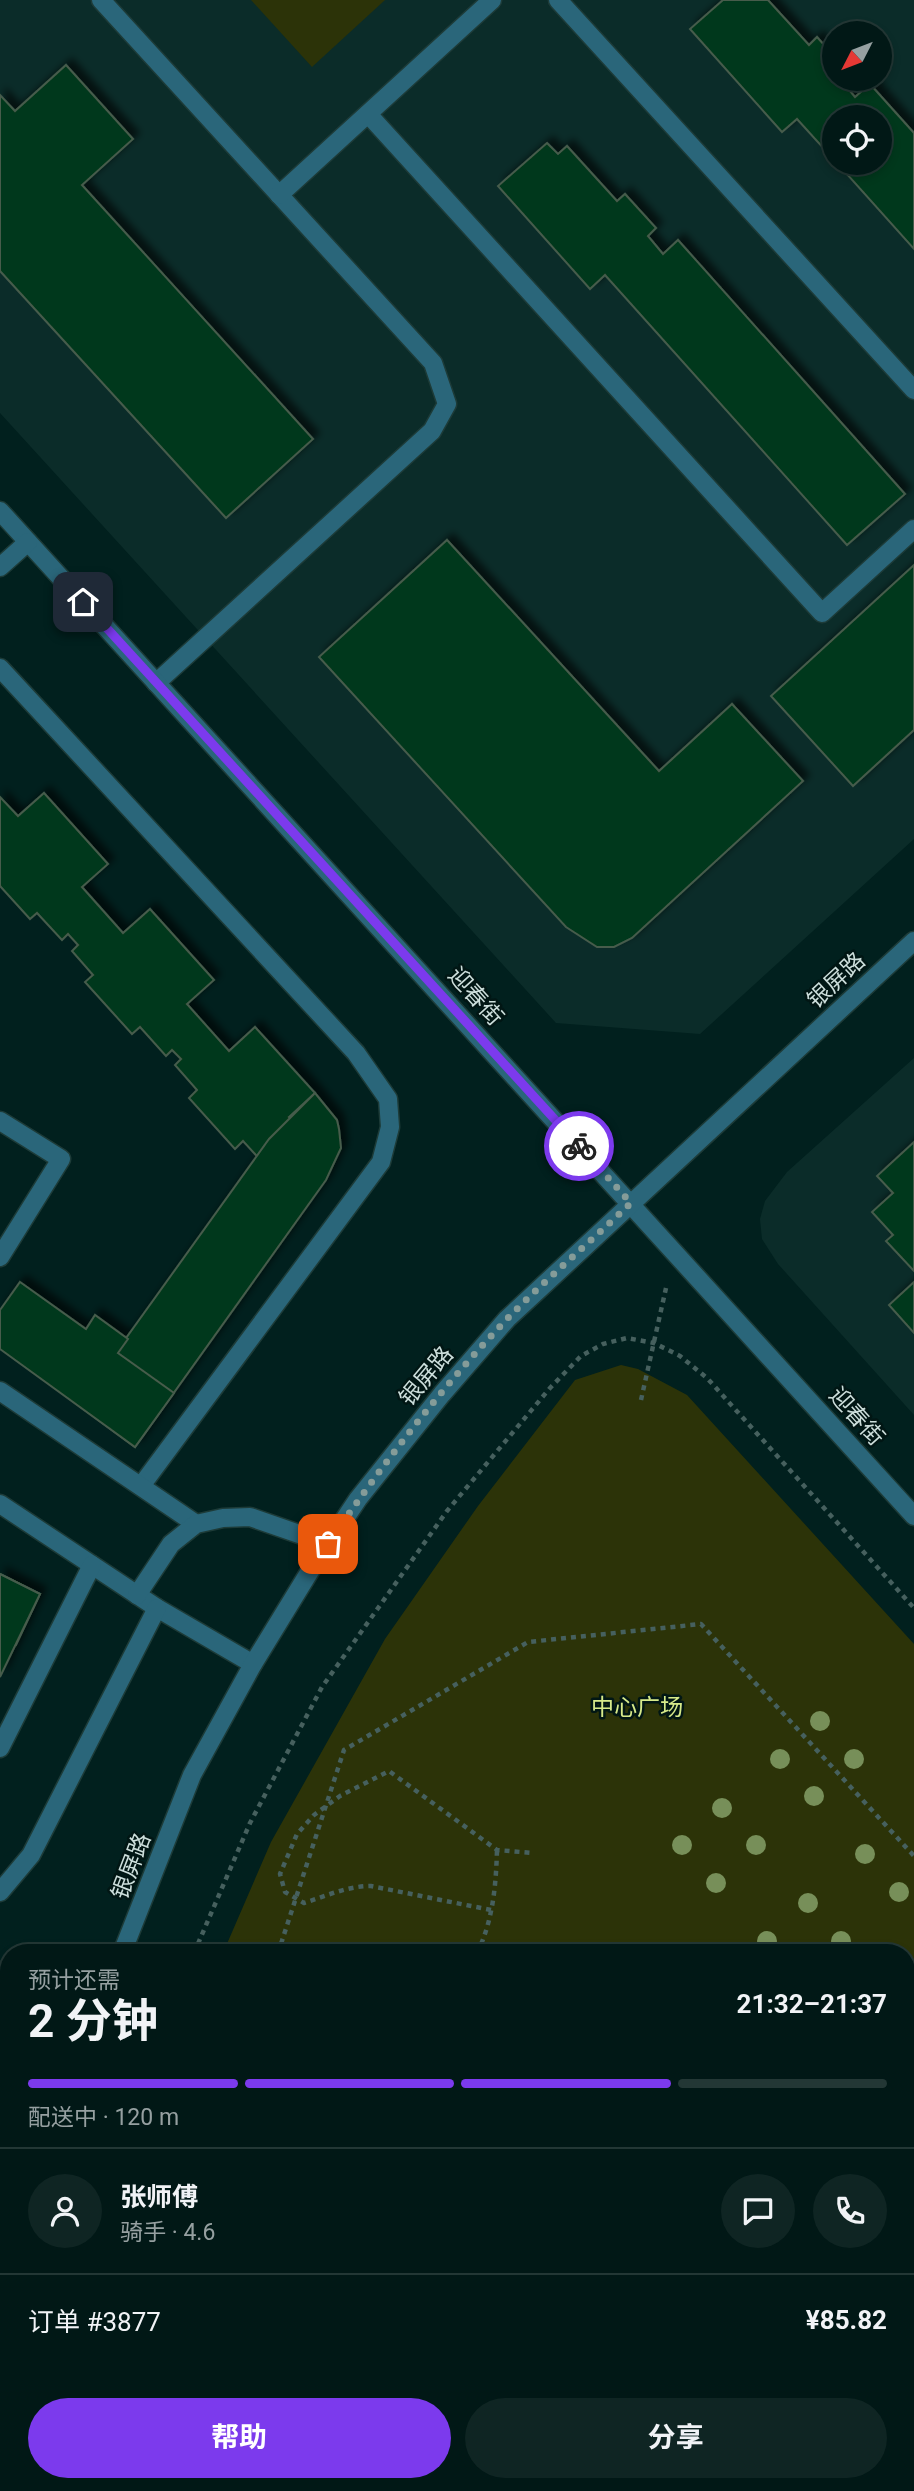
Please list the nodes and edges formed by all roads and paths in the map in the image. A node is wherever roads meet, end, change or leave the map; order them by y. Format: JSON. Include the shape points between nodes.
{"nodes":[{"id":1,"x":101,"y":0,"type":"edge"},
{"id":2,"x":492,"y":0,"type":"edge"},
{"id":3,"x":558,"y":0,"type":"edge"},
{"id":4,"x":368,"y":114,"type":"junction"},
{"id":5,"x":279,"y":195,"type":"junction"},
{"id":6,"x":914,"y":390,"type":"edge"},
{"id":7,"x":0,"y":511,"type":"edge"},
{"id":8,"x":914,"y":529,"type":"edge"},
{"id":9,"x":28,"y":542,"type":"junction"},
{"id":10,"x":0,"y":567,"type":"edge"},
{"id":11,"x":0,"y":668,"type":"edge"},
{"id":12,"x":156,"y":683,"type":"junction"},
{"id":13,"x":914,"y":941,"type":"edge"},
{"id":14,"x":0,"y":1121,"type":"edge"},
{"id":15,"x":631,"y":1203,"type":"junction"},
{"id":16,"x":674,"y":1251,"type":"junction"},
{"id":17,"x":0,"y":1257,"type":"edge"},
{"id":18,"x":654,"y":1343,"type":"junction"},
{"id":19,"x":0,"y":1391,"type":"edge"},
{"id":20,"x":641,"y":1400,"type":"dead end"},
{"id":21,"x":141,"y":1486,"type":"junction"},
{"id":22,"x":0,"y":1504,"type":"edge"},
{"id":23,"x":914,"y":1516,"type":"edge"},
{"id":24,"x":196,"y":1524,"type":"junction"},
{"id":25,"x":328,"y":1544,"type":"junction"},
{"id":26,"x":92,"y":1565,"type":"junction"},
{"id":27,"x":137,"y":1595,"type":"junction"},
{"id":28,"x":157,"y":1608,"type":"junction"},
{"id":29,"x":914,"y":1608,"type":"edge"},
{"id":30,"x":253,"y":1664,"type":"junction"},
{"id":31,"x":0,"y":1748,"type":"edge"},
{"id":32,"x":325,"y":1807,"type":"junction"},
{"id":33,"x":497,"y":1850,"type":"junction"},
{"id":34,"x":533,"y":1853,"type":"dead end"},
{"id":35,"x":914,"y":1856,"type":"edge"},
{"id":36,"x":0,"y":1892,"type":"edge"},
{"id":37,"x":295,"y":1899,"type":"junction"},
{"id":38,"x":491,"y":1910,"type":"junction"},
{"id":39,"x":126,"y":1944,"type":"edge"},
{"id":40,"x":198,"y":1944,"type":"edge"},
{"id":41,"x":281,"y":1944,"type":"edge"},
{"id":42,"x":480,"y":1944,"type":"edge"}],
"edges":[{"from":1,"to":5,"type":"street"},
{"from":2,"to":4,"type":"street"},
{"from":3,"to":6,"type":"street"},
{"from":4,"to":5,"type":"street"},
{"from":4,"to":8,"type":"street","via":[[822,613]]},
{"from":5,"to":12,"type":"street","via":[[433,363],[447,404],[432,431]]},
{"from":7,"to":9,"type":"street","name":"迎春街"},
{"from":9,"to":10,"type":"street"},
{"from":9,"to":12,"type":"street","name":"迎春街"},
{"from":11,"to":21,"type":"street","via":[[356,1053],[388,1099],[390,1126],[381,1162]]},
{"from":12,"to":15,"type":"street","name":"迎春街"},
{"from":13,"to":15,"type":"street","name":"银屏路"},
{"from":14,"to":17,"type":"street","via":[[61,1159]]},
{"from":15,"to":16,"type":"street","name":"迎春街"},
{"from":15,"to":25,"type":"street","name":"银屏路","via":[[507,1319],[442,1394]]},
{"from":16,"to":18,"type":"path"},
{"from":16,"to":23,"type":"street","name":"迎春街"},
{"from":18,"to":20,"type":"path"},
{"from":18,"to":29,"type":"path","via":[[708,1378]]},
{"from":18,"to":40,"type":"path","via":[[627,1338],[581,1356],[447,1511],[322,1687],[250,1823]]},
{"from":19,"to":21,"type":"street"},
{"from":21,"to":24,"type":"street"},
{"from":22,"to":26,"type":"street"},
{"from":24,"to":25,"type":"street","via":[[250,1517]]},
{"from":24,"to":27,"type":"street","via":[[171,1544]]},
{"from":25,"to":30,"type":"street","name":"银屏路"},
{"from":26,"to":27,"type":"street"},
{"from":26,"to":31,"type":"street"},
{"from":27,"to":28,"type":"street"},
{"from":28,"to":30,"type":"street"},
{"from":28,"to":36,"type":"street","via":[[31,1855]]},
{"from":30,"to":39,"type":"street","name":"银屏路","via":[[192,1775]]},
{"from":32,"to":33,"type":"path","via":[[389,1771]]},
{"from":32,"to":35,"type":"path","via":[[344,1750],[528,1642],[701,1624]]},
{"from":32,"to":37,"type":"path"},
{"from":32,"to":37,"type":"path","via":[[297,1835],[280,1874],[285,1892]]},
{"from":33,"to":34,"type":"path"},
{"from":33,"to":38,"type":"path"},
{"from":37,"to":38,"type":"path","via":[[304,1903],[371,1886]]},
{"from":37,"to":41,"type":"path"},
{"from":38,"to":42,"type":"path"}]}
